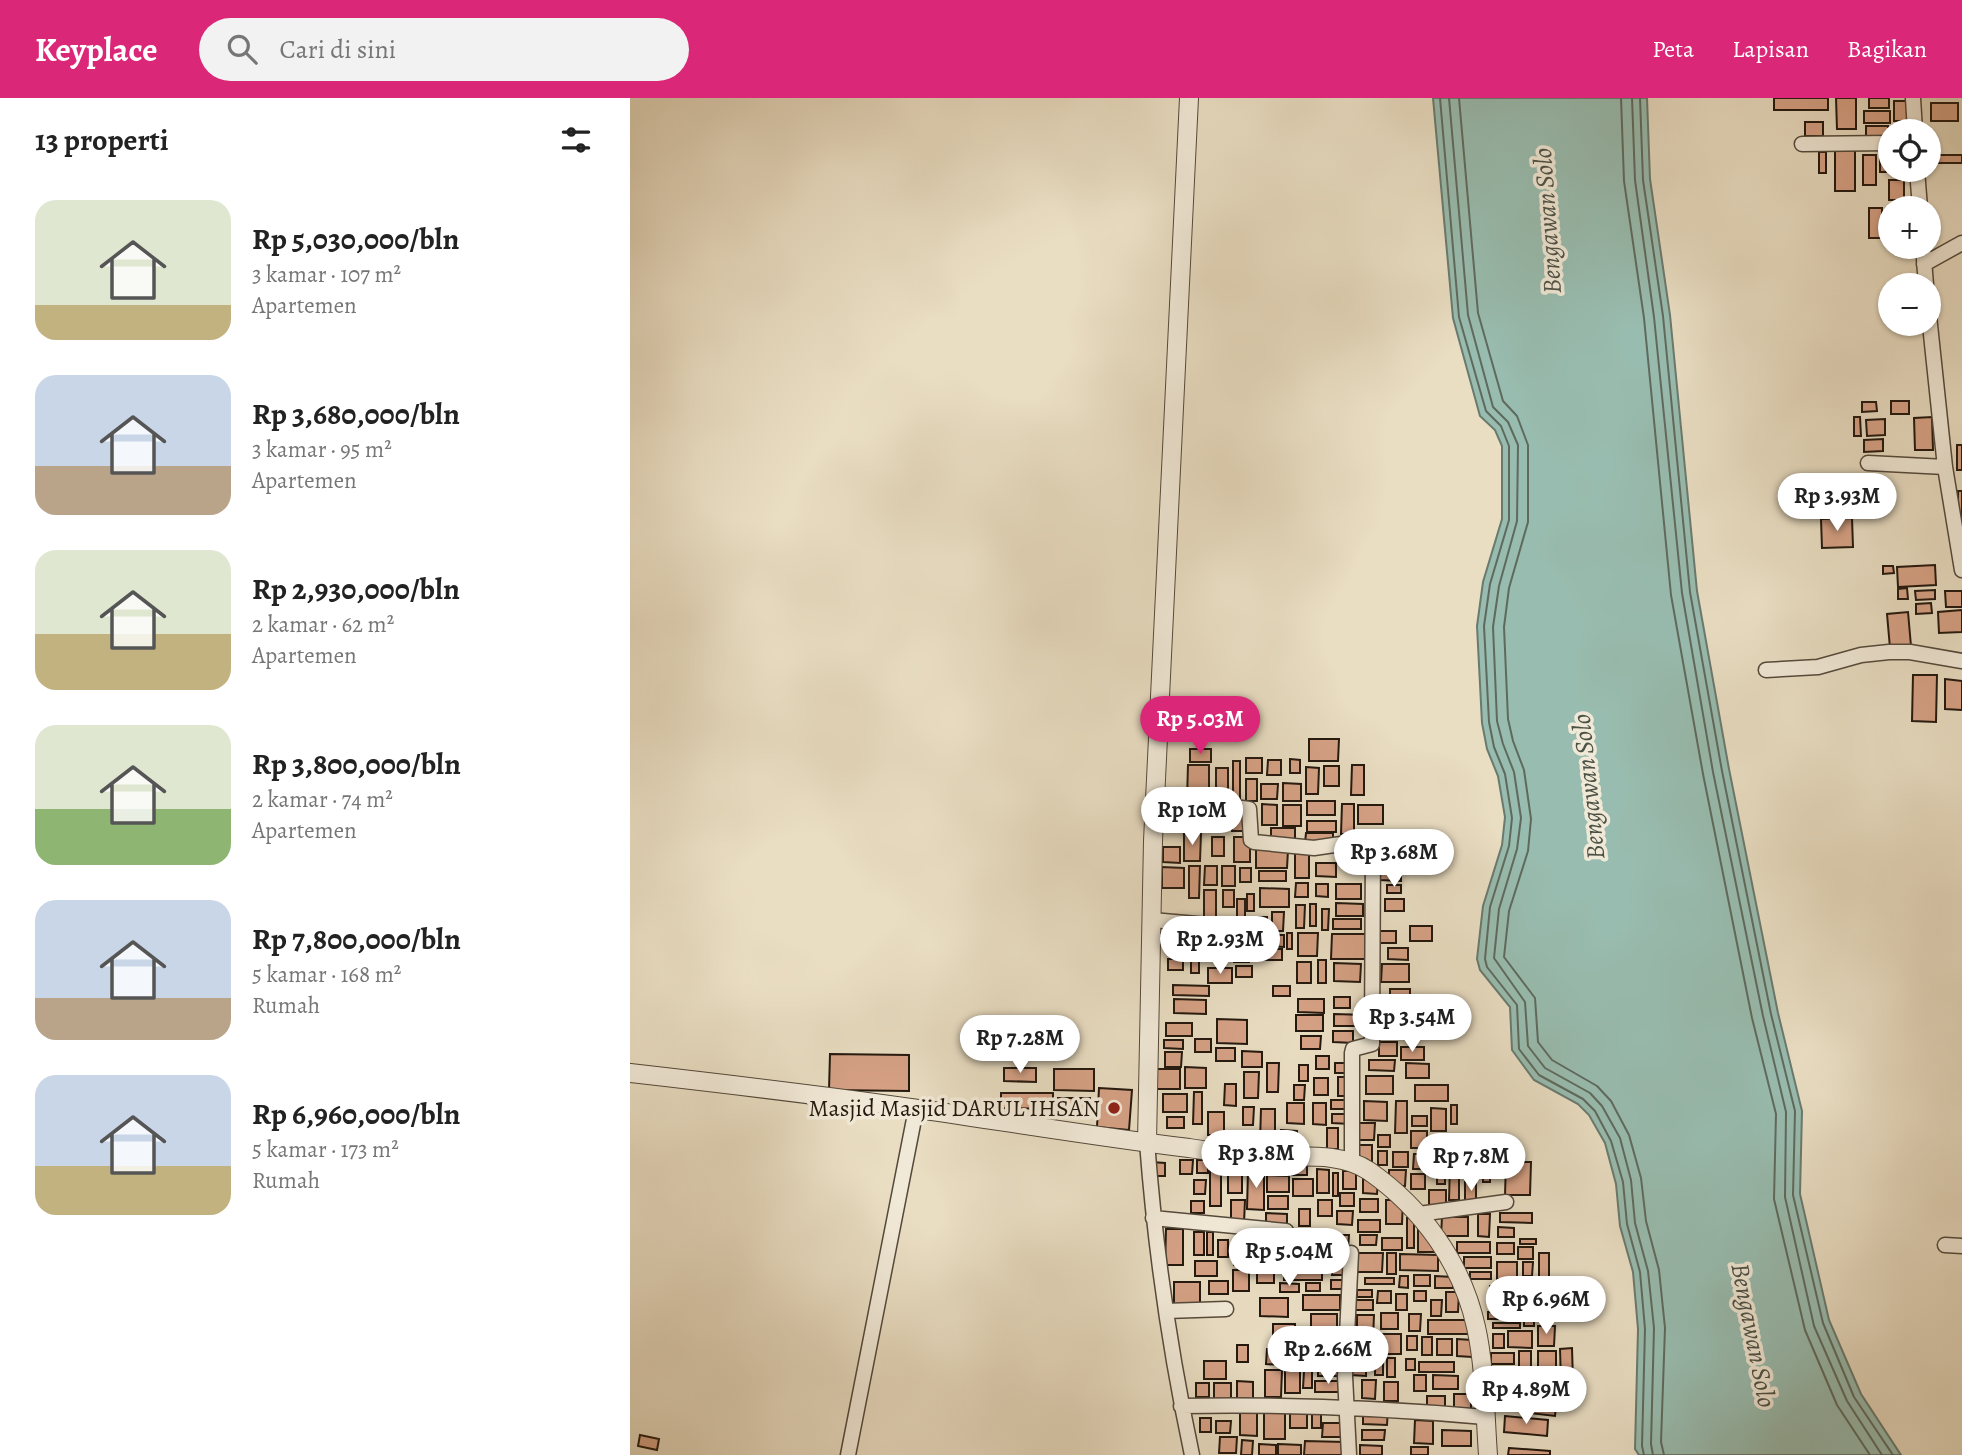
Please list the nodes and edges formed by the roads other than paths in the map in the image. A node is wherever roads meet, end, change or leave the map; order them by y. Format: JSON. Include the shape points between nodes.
{"nodes":[{"id":1,"x":1189,"y":98,"type":"edge"},
{"id":2,"x":1913,"y":98,"type":"edge"},
{"id":3,"x":1914,"y":119,"type":"edge"},
{"id":4,"x":1878,"y":143,"type":"edge"},
{"id":5,"x":1802,"y":144,"type":"dead end"},
{"id":6,"x":1962,"y":243,"type":"edge"},
{"id":7,"x":1924,"y":259,"type":"edge"},
{"id":8,"x":1924,"y":264,"type":"junction"},
{"id":9,"x":1925,"y":273,"type":"edge"},
{"id":10,"x":1931,"y":336,"type":"edge"},
{"id":11,"x":1868,"y":463,"type":"dead end"},
{"id":12,"x":1945,"y":467,"type":"junction"},
{"id":13,"x":1955,"y":488,"type":"edge"},
{"id":14,"x":1962,"y":565,"type":"edge"},
{"id":15,"x":1962,"y":661,"type":"edge"},
{"id":16,"x":1766,"y":670,"type":"dead end"},
{"id":17,"x":1155,"y":796,"type":"junction"},
{"id":18,"x":1152,"y":920,"type":"junction"},
{"id":19,"x":1253,"y":929,"type":"dead end"},
{"id":20,"x":630,"y":1073,"type":"edge"},
{"id":21,"x":916,"y":1109,"type":"junction"},
{"id":22,"x":1147,"y":1142,"type":"junction"},
{"id":23,"x":1352,"y":1162,"type":"junction"},
{"id":24,"x":1506,"y":1202,"type":"dead end"},
{"id":25,"x":1419,"y":1214,"type":"junction"},
{"id":26,"x":1153,"y":1218,"type":"junction"},
{"id":27,"x":1286,"y":1231,"type":"dead end"},
{"id":28,"x":1945,"y":1245,"type":"dead end"},
{"id":29,"x":1962,"y":1246,"type":"edge"},
{"id":30,"x":1351,"y":1253,"type":"dead end"},
{"id":31,"x":1226,"y":1309,"type":"dead end"},
{"id":32,"x":1166,"y":1311,"type":"junction"},
{"id":33,"x":1557,"y":1379,"type":"dead end"},
{"id":34,"x":1181,"y":1406,"type":"junction"},
{"id":35,"x":1345,"y":1406,"type":"junction"},
{"id":36,"x":1484,"y":1408,"type":"junction"},
{"id":37,"x":848,"y":1455,"type":"edge"},
{"id":38,"x":1192,"y":1455,"type":"edge"},
{"id":39,"x":1349,"y":1455,"type":"edge"},
{"id":40,"x":1488,"y":1455,"type":"edge"}],
"edges":[{"from":1,"to":17,"type":"street"},
{"from":2,"to":3,"type":"street"},
{"from":4,"to":5,"type":"street"},
{"from":6,"to":8,"type":"street"},
{"from":7,"to":8,"type":"street"},
{"from":8,"to":9,"type":"street"},
{"from":10,"to":12,"type":"street"},
{"from":11,"to":12,"type":"street"},
{"from":12,"to":13,"type":"street"},
{"from":13,"to":14,"type":"street"},
{"from":15,"to":16,"type":"street","via":[[1889,652],[1818,667]]},
{"from":17,"to":18,"type":"street"},
{"from":17,"to":23,"type":"street","via":[[1248,808],[1254,842],[1314,848],[1374,841],[1372,1044],[1352,1050]]},
{"from":18,"to":19,"type":"street"},
{"from":18,"to":22,"type":"street"},
{"from":20,"to":21,"type":"street"},
{"from":21,"to":22,"type":"street"},
{"from":21,"to":37,"type":"street"},
{"from":22,"to":23,"type":"street","via":[[1242,1155]]},
{"from":22,"to":26,"type":"street"},
{"from":23,"to":25,"type":"street"},
{"from":24,"to":25,"type":"street"},
{"from":25,"to":36,"type":"street","via":[[1453,1264],[1470,1303]]},
{"from":26,"to":27,"type":"street"},
{"from":26,"to":32,"type":"street"},
{"from":28,"to":29,"type":"street"},
{"from":30,"to":35,"type":"street"},
{"from":31,"to":32,"type":"street"},
{"from":32,"to":34,"type":"street"},
{"from":33,"to":36,"type":"street","via":[[1509,1389]]},
{"from":34,"to":35,"type":"street"},
{"from":34,"to":38,"type":"street"},
{"from":35,"to":36,"type":"street"},
{"from":35,"to":39,"type":"street"},
{"from":36,"to":40,"type":"street"}]}
